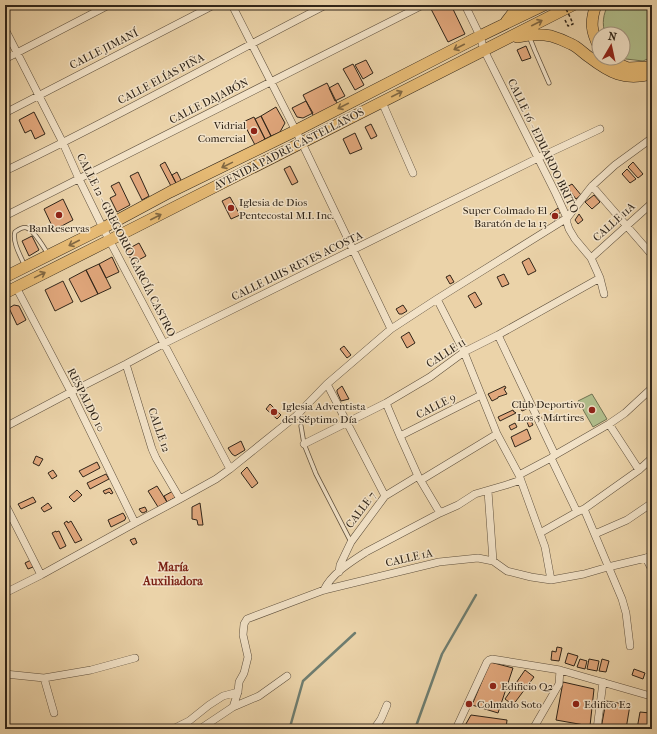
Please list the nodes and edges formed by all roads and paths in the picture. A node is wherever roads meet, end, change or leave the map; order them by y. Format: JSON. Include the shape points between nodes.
{"nodes":[{"id":1,"x":109,"y":5,"type":"edge"},
{"id":2,"x":214,"y":5,"type":"edge"},
{"id":3,"x":232,"y":5,"type":"edge"},
{"id":4,"x":326,"y":5,"type":"edge"},
{"id":5,"x":423,"y":5,"type":"edge"},
{"id":6,"x":465,"y":5,"type":"edge"},
{"id":7,"x":520,"y":5,"type":"edge"},
{"id":8,"x":544,"y":5,"type":"edge"},
{"id":9,"x":573,"y":5,"type":"edge"},
{"id":10,"x":596,"y":5,"type":"edge"},
{"id":11,"x":562,"y":8,"type":"edge"},
{"id":12,"x":505,"y":24,"type":"junction"},
{"id":13,"x":592,"y":26,"type":"edge"},
{"id":14,"x":5,"y":29,"type":"edge"},
{"id":15,"x":529,"y":35,"type":"junction"},
{"id":16,"x":480,"y":36,"type":"junction"},
{"id":17,"x":508,"y":38,"type":"junction"},
{"id":18,"x":251,"y":43,"type":"junction"},
{"id":19,"x":484,"y":50,"type":"junction"},
{"id":20,"x":18,"y":53,"type":"junction"},
{"id":21,"x":5,"y":59,"type":"edge"},
{"id":22,"x":652,"y":65,"type":"edge"},
{"id":23,"x":623,"y":66,"type":"edge"},
{"id":24,"x":652,"y":74,"type":"edge"},
{"id":25,"x":271,"y":82,"type":"junction"},
{"id":26,"x":549,"y":83,"type":"dead end"},
{"id":27,"x":39,"y":95,"type":"junction"},
{"id":28,"x":382,"y":102,"type":"junction"},
{"id":29,"x":5,"y":112,"type":"edge"},
{"id":30,"x":600,"y":129,"type":"dead end"},
{"id":31,"x":295,"y":131,"type":"junction"},
{"id":32,"x":652,"y":138,"type":"edge"},
{"id":33,"x":63,"y":143,"type":"junction"},
{"id":34,"x":302,"y":143,"type":"junction"},
{"id":35,"x":538,"y":158,"type":"junction"},
{"id":36,"x":5,"y":171,"type":"edge"},
{"id":37,"x":413,"y":173,"type":"dead end"},
{"id":38,"x":79,"y":179,"type":"junction"},
{"id":39,"x":592,"y":186,"type":"junction"},
{"id":40,"x":652,"y":203,"type":"edge"},
{"id":41,"x":5,"y":216,"type":"edge"},
{"id":42,"x":567,"y":218,"type":"junction"},
{"id":43,"x":626,"y":226,"type":"junction"},
{"id":44,"x":104,"y":228,"type":"junction"},
{"id":45,"x":110,"y":240,"type":"junction"},
{"id":46,"x":353,"y":251,"type":"junction"},
{"id":47,"x":652,"y":254,"type":"edge"},
{"id":48,"x":49,"y":256,"type":"junction"},
{"id":49,"x":591,"y":258,"type":"junction"},
{"id":50,"x":25,"y":267,"type":"junction"},
{"id":51,"x":5,"y":277,"type":"edge"},
{"id":52,"x":600,"y":278,"type":"junction"},
{"id":53,"x":16,"y":287,"type":"junction"},
{"id":54,"x":5,"y":293,"type":"edge"},
{"id":55,"x":604,"y":294,"type":"dead end"},
{"id":56,"x":437,"y":299,"type":"junction"},
{"id":57,"x":391,"y":329,"type":"junction"},
{"id":58,"x":498,"y":335,"type":"junction"},
{"id":59,"x":164,"y":344,"type":"junction"},
{"id":60,"x":464,"y":352,"type":"junction"},
{"id":61,"x":126,"y":364,"type":"junction"},
{"id":62,"x":327,"y":384,"type":"junction"},
{"id":63,"x":652,"y":389,"type":"edge"},
{"id":64,"x":71,"y":392,"type":"junction"},
{"id":65,"x":481,"y":395,"type":"junction"},
{"id":66,"x":386,"y":403,"type":"junction"},
{"id":67,"x":346,"y":422,"type":"junction"},
{"id":68,"x":609,"y":424,"type":"junction"},
{"id":69,"x":301,"y":426,"type":"dead end"},
{"id":70,"x":5,"y":427,"type":"edge"},
{"id":71,"x":497,"y":434,"type":"junction"},
{"id":72,"x":400,"y":436,"type":"junction"},
{"id":73,"x":304,"y":444,"type":"junction"},
{"id":74,"x":553,"y":457,"type":"junction"},
{"id":75,"x":652,"y":458,"type":"edge"},
{"id":76,"x":230,"y":469,"type":"junction"},
{"id":77,"x":639,"y":470,"type":"junction"},
{"id":78,"x":520,"y":477,"type":"junction"},
{"id":79,"x":420,"y":478,"type":"junction"},
{"id":80,"x":488,"y":491,"type":"junction"},
{"id":81,"x":385,"y":496,"type":"junction"},
{"id":82,"x":180,"y":499,"type":"junction"},
{"id":83,"x":652,"y":503,"type":"edge"},
{"id":84,"x":5,"y":504,"type":"edge"},
{"id":85,"x":581,"y":510,"type":"junction"},
{"id":86,"x":440,"y":513,"type":"junction"},
{"id":87,"x":135,"y":523,"type":"junction"},
{"id":88,"x":540,"y":533,"type":"junction"},
{"id":89,"x":595,"y":534,"type":"junction"},
{"id":90,"x":351,"y":542,"type":"junction"},
{"id":91,"x":649,"y":557,"type":"edge"},
{"id":92,"x":493,"y":561,"type":"junction"},
{"id":93,"x":608,"y":567,"type":"junction"},
{"id":94,"x":652,"y":570,"type":"edge"},
{"id":95,"x":339,"y":572,"type":"junction"},
{"id":96,"x":41,"y":575,"type":"junction"},
{"id":97,"x":551,"y":580,"type":"junction"},
{"id":98,"x":324,"y":590,"type":"junction"},
{"id":99,"x":5,"y":593,"type":"edge"},
{"id":100,"x":630,"y":646,"type":"dead end"},
{"id":101,"x":135,"y":658,"type":"dead end"},
{"id":102,"x":560,"y":670,"type":"junction"},
{"id":103,"x":5,"y":674,"type":"edge"},
{"id":104,"x":287,"y":676,"type":"dead end"},
{"id":105,"x":44,"y":678,"type":"junction"},
{"id":106,"x":604,"y":682,"type":"junction"},
{"id":107,"x":238,"y":692,"type":"junction"},
{"id":108,"x":647,"y":695,"type":"dead end"},
{"id":109,"x":387,"y":705,"type":"dead end"},
{"id":110,"x":233,"y":707,"type":"junction"},
{"id":111,"x":54,"y":713,"type":"dead end"},
{"id":112,"x":174,"y":729,"type":"edge"},
{"id":113,"x":200,"y":729,"type":"edge"},
{"id":114,"x":374,"y":729,"type":"edge"},
{"id":115,"x":456,"y":729,"type":"edge"},
{"id":116,"x":532,"y":729,"type":"edge"},
{"id":117,"x":597,"y":729,"type":"edge"}],
"edges":[{"from":1,"to":20,"type":"street"},
{"from":2,"to":27,"type":"street","name":"CALLE JIMANÍ"},
{"from":3,"to":18,"type":"street"},
{"from":4,"to":18,"type":"street","name":"CALLE ELÍAS PIÑA"},
{"from":5,"to":25,"type":"street","name":"CALLE DAJABÓN"},
{"from":6,"to":16,"type":"street","name":"CALLE 16 - EDUARDO BRITO"},
{"from":7,"to":12,"type":"main road"},
{"from":8,"to":12,"type":"main road","name":"AVENIDA PADRE CASTELLANOS"},
{"from":9,"to":11,"type":"main road","name":"AVENIDA PADRE CASTELLANOS"},
{"from":10,"to":13,"type":"main road"},
{"from":11,"to":11,"type":"path","bridge":true,"via":[[570,17],[573,24],[568,26]]},
{"from":17,"to":11,"type":"main road","name":"AVENIDA PADRE CASTELLANOS","one_way":true},
{"from":12,"to":16,"type":"main road","name":"AVENIDA PADRE CASTELLANOS"},
{"from":14,"to":20,"type":"street","name":"CALLE 12 - GREGORIO GARCÍA CASTRO"},
{"from":15,"to":17,"type":"main road"},
{"from":15,"to":24,"type":"main road","via":[[551,36],[573,45],[613,73],[638,77]]},
{"from":15,"to":26,"type":"lane"},
{"from":16,"to":19,"type":"street","name":"CALLE 16 - EDUARDO BRITO"},
{"from":16,"to":31,"type":"main road","name":"AVENIDA PADRE CASTELLANOS","one_way":true},
{"from":17,"to":19,"type":"main road","name":"AVENIDA PADRE CASTELLANOS"},
{"from":18,"to":25,"type":"street"},
{"from":18,"to":33,"type":"street","name":"CALLE ELÍAS PIÑA"},
{"from":28,"to":19,"type":"main road","name":"AVENIDA PADRE CASTELLANOS","one_way":true},
{"from":19,"to":35,"type":"street","name":"CALLE 16 - EDUARDO BRITO"},
{"from":20,"to":21,"type":"street"},
{"from":20,"to":27,"type":"street","name":"CALLE 12 - GREGORIO GARCÍA CASTRO"},
{"from":22,"to":23,"type":"main road","via":[[628,68]]},
{"from":25,"to":31,"type":"street"},
{"from":25,"to":38,"type":"street","name":"CALLE DAJABÓN"},
{"from":27,"to":29,"type":"street","name":"CALLE JIMANÍ"},
{"from":27,"to":33,"type":"street","name":"CALLE 12 - GREGORIO GARCÍA CASTRO"},
{"from":28,"to":34,"type":"main road","name":"AVENIDA PADRE CASTELLANOS"},
{"from":28,"to":37,"type":"street"},
{"from":30,"to":35,"type":"street","name":"CALLE LUIS REYES ACOSTA"},
{"from":31,"to":34,"type":"street"},
{"from":31,"to":44,"type":"main road","name":"AVENIDA PADRE CASTELLANOS","one_way":true,"via":[[170,192]]},
{"from":32,"to":39,"type":"street","via":[[615,165]]},
{"from":33,"to":36,"type":"street","name":"CALLE ELÍAS PIÑA"},
{"from":33,"to":38,"type":"street","name":"CALLE 12 - GREGORIO GARCÍA CASTRO"},
{"from":45,"to":34,"type":"main road","name":"AVENIDA PADRE CASTELLANOS","one_way":true},
{"from":34,"to":46,"type":"street"},
{"from":35,"to":42,"type":"street","name":"CALLE 16 - EDUARDO BRITO"},
{"from":35,"to":46,"type":"street","name":"CALLE LUIS REYES ACOSTA"},
{"from":38,"to":41,"type":"street","name":"CALLE DAJABÓN"},
{"from":38,"to":44,"type":"street","name":"CALLE 12 - GREGORIO GARCÍA CASTRO"},
{"from":39,"to":42,"type":"street"},
{"from":39,"to":43,"type":"street"},
{"from":40,"to":43,"type":"street","name":"CALLE 11A"},
{"from":42,"to":49,"type":"street","name":"CALLE 16 - EDUARDO BRITO","via":[[569,228]]},
{"from":42,"to":56,"type":"street"},
{"from":43,"to":47,"type":"street"},
{"from":43,"to":49,"type":"street","name":"CALLE 11A"},
{"from":44,"to":45,"type":"street","name":"CALLE 12 - GREGORIO GARCÍA CASTRO"},
{"from":44,"to":48,"type":"main road","name":"AVENIDA PADRE CASTELLANOS","one_way":true},
{"from":53,"to":45,"type":"main road","name":"AVENIDA PADRE CASTELLANOS","one_way":true},
{"from":45,"to":59,"type":"street","name":"CALLE 12 - GREGORIO GARCÍA CASTRO"},
{"from":46,"to":57,"type":"street"},
{"from":46,"to":59,"type":"street","name":"CALLE LUIS REYES ACOSTA"},
{"from":48,"to":50,"type":"main road","name":"AVENIDA PADRE CASTELLANOS"},
{"from":48,"to":50,"type":"lane","via":[[34,233],[25,227],[15,232],[14,241]]},
{"from":49,"to":52,"type":"street","name":"CALLE 16 - EDUARDO BRITO"},
{"from":50,"to":51,"type":"main road","name":"AVENIDA PADRE CASTELLANOS"},
{"from":52,"to":55,"type":"street","name":"CALLE 16 - EDUARDO BRITO"},
{"from":52,"to":58,"type":"street","name":"CALLE 11"},
{"from":53,"to":54,"type":"main road","name":"AVENIDA PADRE CASTELLANOS"},
{"from":53,"to":64,"type":"street","name":"RESPALDO 10"},
{"from":56,"to":57,"type":"street"},
{"from":56,"to":60,"type":"street"},
{"from":57,"to":62,"type":"street"},
{"from":58,"to":60,"type":"street","name":"CALLE 11"},
{"from":58,"to":74,"type":"street"},
{"from":59,"to":61,"type":"street","name":"CALLE LUIS REYES ACOSTA"},
{"from":59,"to":76,"type":"street","name":"CALLE 12 - GREGORIO GARCÍA CASTRO"},
{"from":60,"to":65,"type":"street"},
{"from":60,"to":66,"type":"street","name":"CALLE 11"},
{"from":61,"to":64,"type":"street","name":"CALLE LUIS REYES ACOSTA"},
{"from":61,"to":82,"type":"street","name":"CALLE 12","via":[[152,448]]},
{"from":62,"to":67,"type":"street"},
{"from":62,"to":76,"type":"street","via":[[296,416]]},
{"from":63,"to":68,"type":"street"},
{"from":64,"to":70,"type":"street","name":"CALLE LUIS REYES ACOSTA"},
{"from":64,"to":87,"type":"street","name":"RESPALDO 10"},
{"from":65,"to":71,"type":"street"},
{"from":65,"to":72,"type":"street","name":"CALLE 9"},
{"from":66,"to":67,"type":"street","name":"CALLE 11"},
{"from":66,"to":72,"type":"street"},
{"from":67,"to":73,"type":"street","name":"CALLE 11"},
{"from":67,"to":81,"type":"street"},
{"from":68,"to":74,"type":"street"},
{"from":68,"to":77,"type":"street"},
{"from":69,"to":73,"type":"lane"},
{"from":71,"to":78,"type":"street"},
{"from":71,"to":79,"type":"street","name":"CALLE 7"},
{"from":72,"to":79,"type":"street"},
{"from":73,"to":90,"type":"lane","via":[[316,474]]},
{"from":74,"to":78,"type":"street"},
{"from":74,"to":85,"type":"street"},
{"from":75,"to":77,"type":"street"},
{"from":76,"to":82,"type":"street"},
{"from":77,"to":85,"type":"street"},
{"from":78,"to":80,"type":"street"},
{"from":78,"to":88,"type":"street"},
{"from":79,"to":81,"type":"street","name":"CALLE 7"},
{"from":79,"to":86,"type":"street"},
{"from":80,"to":86,"type":"street","via":[[475,494]]},
{"from":80,"to":92,"type":"street"},
{"from":81,"to":90,"type":"street","name":"CALLE 7"},
{"from":82,"to":87,"type":"street"},
{"from":83,"to":89,"type":"street","via":[[627,520]]},
{"from":84,"to":96,"type":"street"},
{"from":85,"to":88,"type":"street"},
{"from":85,"to":89,"type":"street"},
{"from":86,"to":95,"type":"street","via":[[358,556]]},
{"from":87,"to":96,"type":"street"},
{"from":88,"to":97,"type":"street"},
{"from":89,"to":93,"type":"street"},
{"from":90,"to":95,"type":"street","name":"CALLE 7"},
{"from":91,"to":93,"type":"street","name":"CALLE 1A"},
{"from":91,"to":94,"type":"street"},
{"from":92,"to":97,"type":"street","name":"CALLE 1A","via":[[507,571]]},
{"from":92,"to":98,"type":"street","name":"CALLE 1A","via":[[478,558],[439,562]]},
{"from":93,"to":97,"type":"street","name":"CALLE 1A"},
{"from":93,"to":100,"type":"street","via":[[624,606]]},
{"from":95,"to":98,"type":"street"},
{"from":96,"to":99,"type":"street"},
{"from":98,"to":107,"type":"street","name":"CALLE 1A","via":[[248,620],[244,624],[243,635],[248,657]]},
{"from":101,"to":105,"type":"street","via":[[91,670]]},
{"from":102,"to":106,"type":"street"},
{"from":102,"to":115,"type":"street","via":[[489,660]]},
{"from":102,"to":116,"type":"street","via":[[559,684]]},
{"from":103,"to":105,"type":"street"},
{"from":104,"to":110,"type":"street","via":[[259,696]]},
{"from":105,"to":111,"type":"street"},
{"from":106,"to":108,"type":"street"},
{"from":106,"to":117,"type":"street"},
{"from":107,"to":110,"type":"street"},
{"from":107,"to":112,"type":"street","via":[[223,696]]},
{"from":109,"to":114,"type":"street"},
{"from":110,"to":113,"type":"street"}]}
